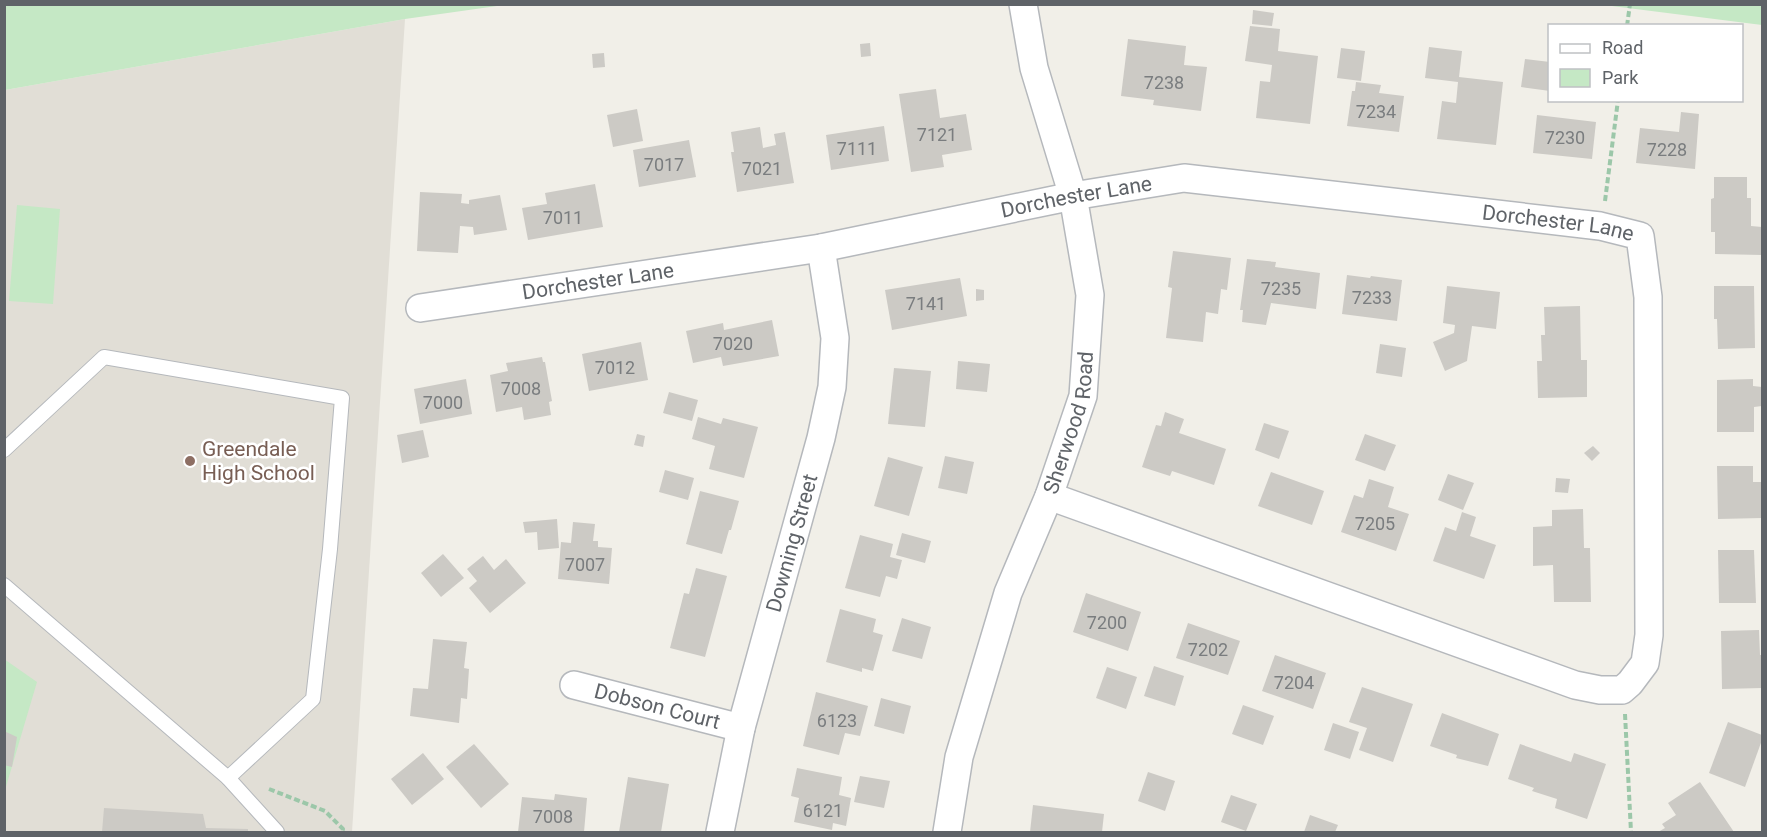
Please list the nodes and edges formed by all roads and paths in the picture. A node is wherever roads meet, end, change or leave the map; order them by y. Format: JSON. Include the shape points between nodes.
{"nodes":[{"id":1,"x":1023,"y":4,"type":"edge"},
{"id":2,"x":1630,"y":4,"type":"edge"},
{"id":3,"x":1627,"y":24,"type":"edge"},
{"id":4,"x":1618,"y":102,"type":"edge"},
{"id":5,"x":1073,"y":196,"type":"junction"},
{"id":6,"x":1602,"y":227,"type":"junction"},
{"id":7,"x":821,"y":248,"type":"junction"},
{"id":8,"x":420,"y":308,"type":"dead end"},
{"id":9,"x":4,"y":450,"type":"edge"},
{"id":10,"x":1050,"y":496,"type":"junction"},
{"id":11,"x":4,"y":585,"type":"edge"},
{"id":12,"x":574,"y":685,"type":"dead end"},
{"id":13,"x":1622,"y":690,"type":"junction"},
{"id":14,"x":741,"y":728,"type":"junction"},
{"id":15,"x":228,"y":777,"type":"junction"},
{"id":16,"x":269,"y":789,"type":"dead end"},
{"id":17,"x":277,"y":832,"type":"edge"},
{"id":18,"x":342,"y":832,"type":"edge"},
{"id":19,"x":720,"y":832,"type":"edge"},
{"id":20,"x":947,"y":832,"type":"edge"},
{"id":21,"x":1631,"y":832,"type":"edge"}],
"edges":[{"from":1,"to":5,"type":"street","name":"Sherwood Road","via":[[1034,68]]},
{"from":2,"to":3,"type":"path"},
{"from":4,"to":6,"type":"path"},
{"from":5,"to":6,"type":"street","name":"Dorchester Lane","via":[[1184,178]]},
{"from":5,"to":7,"type":"street","name":"Dorchester Lane"},
{"from":5,"to":10,"type":"street","name":"Sherwood Road","via":[[1090,295],[1083,396]]},
{"from":6,"to":13,"type":"street","name":"Dorchester Lane","via":[[1640,236],[1648,297],[1649,635],[1645,663]]},
{"from":7,"to":8,"type":"street","name":"Dorchester Lane"},
{"from":7,"to":14,"type":"street","name":"Downing Street","via":[[835,338],[832,387]]},
{"from":9,"to":15,"type":"lane","via":[[104,357],[342,398],[313,699]]},
{"from":10,"to":13,"type":"street","via":[[1575,685]]},
{"from":10,"to":20,"type":"street","name":"Sherwood Road","via":[[1008,593],[959,757]]},
{"from":11,"to":15,"type":"lane"},
{"from":12,"to":14,"type":"street","name":"Dobson Court"},
{"from":13,"to":21,"type":"path"},
{"from":14,"to":19,"type":"street","name":"Downing Street"},
{"from":15,"to":17,"type":"lane"},
{"from":16,"to":18,"type":"path","via":[[325,812]]}]}
